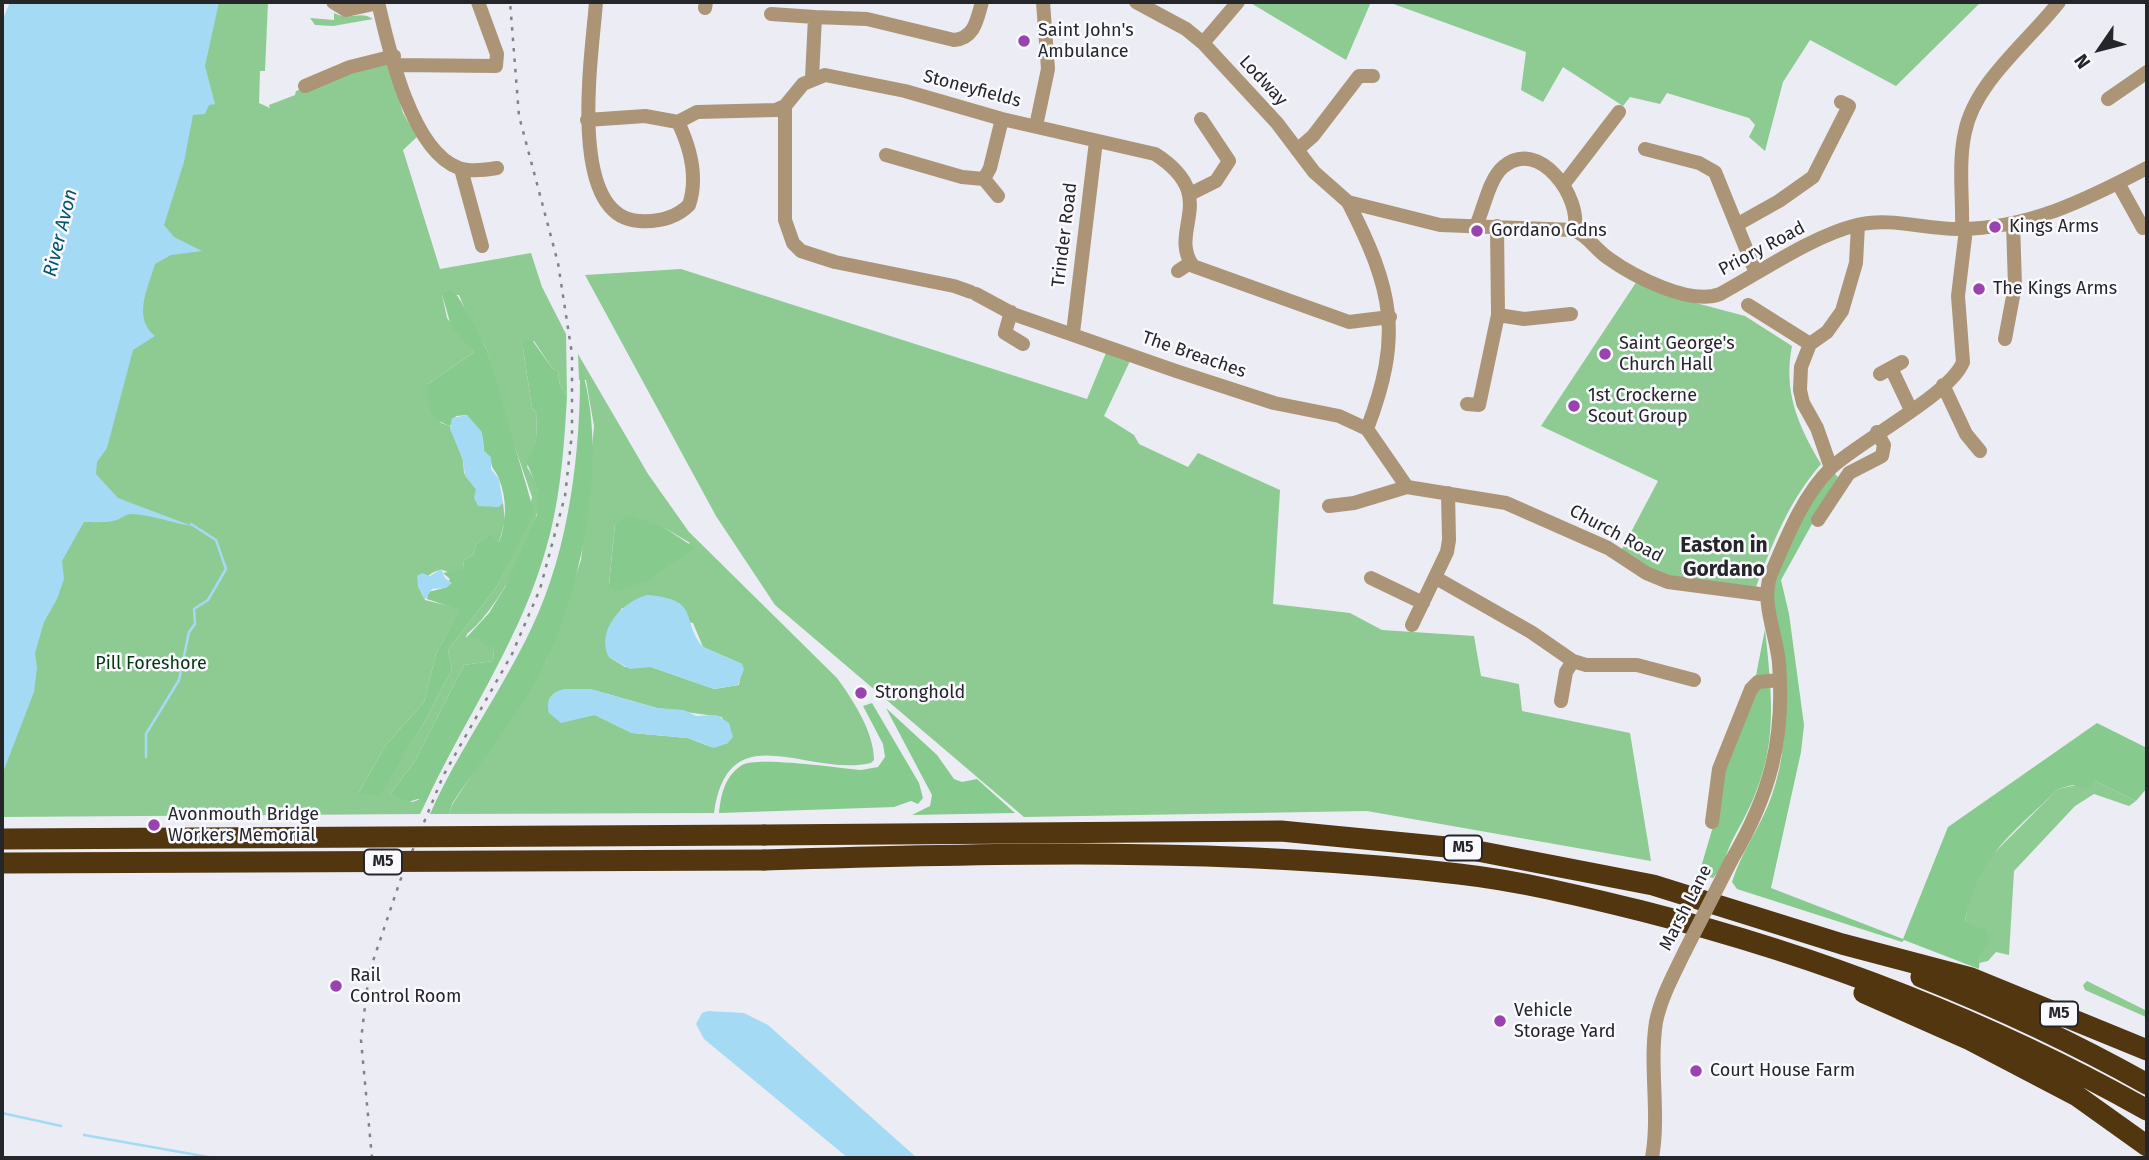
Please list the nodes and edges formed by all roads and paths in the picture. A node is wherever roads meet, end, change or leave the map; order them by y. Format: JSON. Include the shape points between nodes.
{"nodes":[{"id":1,"x":333,"y":2,"type":"edge"},
{"id":2,"x":378,"y":2,"type":"edge"},
{"id":3,"x":478,"y":2,"type":"edge"},
{"id":4,"x":596,"y":2,"type":"edge"},
{"id":5,"x":982,"y":2,"type":"edge"},
{"id":6,"x":1043,"y":2,"type":"edge"},
{"id":7,"x":1136,"y":2,"type":"edge"},
{"id":8,"x":1238,"y":2,"type":"edge"},
{"id":9,"x":2059,"y":2,"type":"edge"},
{"id":10,"x":771,"y":14,"type":"dead end"},
{"id":11,"x":815,"y":18,"type":"junction"},
{"id":12,"x":1203,"y":43,"type":"junction"},
{"id":13,"x":395,"y":60,"type":"junction"},
{"id":14,"x":1362,"y":72,"type":"dead end"},
{"id":15,"x":2147,"y":72,"type":"edge"},
{"id":16,"x":812,"y":78,"type":"junction"},
{"id":17,"x":305,"y":86,"type":"dead end"},
{"id":18,"x":2108,"y":99,"type":"dead end"},
{"id":19,"x":785,"y":106,"type":"junction"},
{"id":20,"x":1849,"y":106,"type":"dead end"},
{"id":21,"x":1619,"y":111,"type":"dead end"},
{"id":22,"x":1002,"y":119,"type":"junction"},
{"id":23,"x":1201,"y":119,"type":"dead end"},
{"id":24,"x":587,"y":120,"type":"junction"},
{"id":25,"x":678,"y":122,"type":"junction"},
{"id":26,"x":1036,"y":125,"type":"junction"},
{"id":27,"x":1096,"y":141,"type":"junction"},
{"id":28,"x":1644,"y":149,"type":"dead end"},
{"id":29,"x":1297,"y":150,"type":"junction"},
{"id":30,"x":886,"y":155,"type":"dead end"},
{"id":31,"x":497,"y":168,"type":"dead end"},
{"id":32,"x":2147,"y":168,"type":"edge"},
{"id":33,"x":461,"y":169,"type":"junction"},
{"id":34,"x":984,"y":179,"type":"junction"},
{"id":35,"x":2118,"y":183,"type":"junction"},
{"id":36,"x":1563,"y":185,"type":"junction"},
{"id":37,"x":1190,"y":194,"type":"junction"},
{"id":38,"x":998,"y":196,"type":"dead end"},
{"id":39,"x":1348,"y":202,"type":"junction"},
{"id":40,"x":2013,"y":223,"type":"junction"},
{"id":41,"x":1738,"y":224,"type":"junction"},
{"id":42,"x":1858,"y":225,"type":"junction"},
{"id":43,"x":1476,"y":226,"type":"junction"},
{"id":44,"x":1497,"y":226,"type":"junction"},
{"id":45,"x":2138,"y":226,"type":"dead end"},
{"id":46,"x":1964,"y":229,"type":"junction"},
{"id":47,"x":1574,"y":230,"type":"junction"},
{"id":48,"x":482,"y":246,"type":"dead end"},
{"id":49,"x":1756,"y":273,"type":"junction"},
{"id":50,"x":1748,"y":304,"type":"dead end"},
{"id":51,"x":1011,"y":313,"type":"junction"},
{"id":52,"x":1498,"y":315,"type":"junction"},
{"id":53,"x":1390,"y":317,"type":"junction"},
{"id":54,"x":1566,"y":319,"type":"dead end"},
{"id":55,"x":1073,"y":333,"type":"junction"},
{"id":56,"x":2012,"y":334,"type":"dead end"},
{"id":57,"x":1023,"y":344,"type":"dead end"},
{"id":58,"x":1810,"y":344,"type":"junction"},
{"id":59,"x":1891,"y":368,"type":"dead end"},
{"id":60,"x":1943,"y":386,"type":"junction"},
{"id":61,"x":1477,"y":408,"type":"dead end"},
{"id":62,"x":1912,"y":410,"type":"junction"},
{"id":63,"x":1367,"y":429,"type":"junction"},
{"id":64,"x":1877,"y":432,"type":"junction"},
{"id":65,"x":1980,"y":451,"type":"dead end"},
{"id":66,"x":1831,"y":468,"type":"junction"},
{"id":67,"x":1407,"y":486,"type":"junction"},
{"id":68,"x":1448,"y":493,"type":"junction"},
{"id":69,"x":1329,"y":506,"type":"dead end"},
{"id":70,"x":1823,"y":518,"type":"dead end"},
{"id":71,"x":1371,"y":578,"type":"dead end"},
{"id":72,"x":1436,"y":578,"type":"junction"},
{"id":73,"x":1767,"y":595,"type":"junction"},
{"id":74,"x":1423,"y":603,"type":"junction"},
{"id":75,"x":1412,"y":625,"type":"dead end"},
{"id":76,"x":1573,"y":661,"type":"junction"},
{"id":77,"x":1779,"y":680,"type":"junction"},
{"id":78,"x":1684,"y":682,"type":"dead end"},
{"id":79,"x":1566,"y":692,"type":"dead end"},
{"id":80,"x":1712,"y":822,"type":"dead end"},
{"id":81,"x":2,"y":839,"type":"edge"},
{"id":82,"x":2,"y":863,"type":"edge"},
{"id":83,"x":1724,"y":932,"type":"junction"},
{"id":84,"x":1842,"y":944,"type":"junction"},
{"id":85,"x":2147,"y":1050,"type":"edge"},
{"id":86,"x":2147,"y":1084,"type":"edge"},
{"id":87,"x":2147,"y":1110,"type":"edge"},
{"id":88,"x":2147,"y":1146,"type":"edge"},
{"id":89,"x":1652,"y":1158,"type":"edge"}],
"edges":[{"from":1,"to":2,"type":"street","via":[[346,10]]},
{"from":2,"to":13,"type":"street"},
{"from":3,"to":13,"type":"street","via":[[497,54],[496,66]]},
{"from":4,"to":24,"type":"street"},
{"from":5,"to":11,"type":"street","via":[[972,32],[954,40],[867,19]]},
{"from":6,"to":26,"type":"street","via":[[1048,69]]},
{"from":7,"to":12,"type":"street","name":"Lodway"},
{"from":8,"to":12,"type":"street"},
{"from":9,"to":46,"type":"street","via":[[1989,80],[1974,105],[1964,133]]},
{"from":10,"to":11,"type":"street"},
{"from":11,"to":16,"type":"street"},
{"from":12,"to":29,"type":"street","name":"Lodway"},
{"from":13,"to":17,"type":"street","via":[[350,67]]},
{"from":13,"to":33,"type":"street","via":[[408,109],[420,130],[448,162]]},
{"from":14,"to":29,"type":"street"},
{"from":15,"to":18,"type":"street"},
{"from":16,"to":19,"type":"street","via":[[799,86]]},
{"from":16,"to":22,"type":"street","name":"Stoneyfields","via":[[825,75],[905,91]]},
{"from":19,"to":25,"type":"street","via":[[697,112]]},
{"from":19,"to":51,"type":"street","name":"The Breaches","via":[[785,220],[793,243],[802,251],[835,262],[974,293]]},
{"from":20,"to":41,"type":"street","via":[[1813,177]]},
{"from":21,"to":36,"type":"street"},
{"from":22,"to":26,"type":"street","name":"Stoneyfields"},
{"from":22,"to":34,"type":"street"},
{"from":23,"to":37,"type":"street","via":[[1229,161],[1216,181]]},
{"from":24,"to":25,"type":"street","via":[[645,116]]},
{"from":24,"to":25,"type":"street","via":[[593,164],[604,196],[622,216],[643,221],[676,215],[693,195],[691,156]]},
{"from":26,"to":27,"type":"street","name":"Stoneyfields"},
{"from":27,"to":37,"type":"street","name":"Stoneyfields","via":[[1155,154],[1175,169]]},
{"from":27,"to":55,"type":"street","name":"Trinder Road"},
{"from":28,"to":41,"type":"street","via":[[1699,163],[1715,172]]},
{"from":29,"to":39,"type":"street","name":"Lodway","via":[[1327,186]]},
{"from":30,"to":34,"type":"street"},
{"from":31,"to":33,"type":"street"},
{"from":32,"to":35,"type":"street","name":"Priory Road"},
{"from":33,"to":48,"type":"street","via":[[483,222]]},
{"from":34,"to":38,"type":"street"},
{"from":35,"to":40,"type":"street","name":"Priory Road","via":[[2058,212]]},
{"from":35,"to":45,"type":"street"},
{"from":36,"to":43,"type":"street","via":[[1535,161],[1513,162],[1496,178]]},
{"from":36,"to":47,"type":"street","via":[[1576,211]]},
{"from":37,"to":53,"type":"street","via":[[1184,267],[1349,322]]},
{"from":39,"to":43,"type":"street","via":[[1419,222]]},
{"from":39,"to":53,"type":"street","via":[[1384,286]]},
{"from":40,"to":46,"type":"street","name":"Priory Road"},
{"from":40,"to":56,"type":"street"},
{"from":41,"to":49,"type":"street"},
{"from":42,"to":46,"type":"street","name":"Priory Road"},
{"from":42,"to":49,"type":"street","name":"Priory Road"},
{"from":42,"to":58,"type":"street","via":[[1856,263],[1842,311],[1827,332]]},
{"from":43,"to":44,"type":"street"},
{"from":44,"to":47,"type":"street"},
{"from":44,"to":52,"type":"street"},
{"from":46,"to":60,"type":"street","via":[[1958,296],[1963,362]]},
{"from":47,"to":49,"type":"street","name":"Priory Road","via":[[1612,261],[1681,294],[1710,298]]},
{"from":50,"to":58,"type":"street"},
{"from":51,"to":55,"type":"street","name":"The Breaches"},
{"from":51,"to":57,"type":"street","via":[[1005,334]]},
{"from":52,"to":54,"type":"street"},
{"from":52,"to":61,"type":"street"},
{"from":53,"to":63,"type":"street","via":[[1391,339],[1382,384]]},
{"from":55,"to":63,"type":"street","name":"The Breaches","via":[[1216,384],[1275,403],[1339,416]]},
{"from":58,"to":66,"type":"street","via":[[1801,367],[1800,390]]},
{"from":59,"to":62,"type":"street"},
{"from":60,"to":62,"type":"street"},
{"from":60,"to":65,"type":"street","via":[[1966,434]]},
{"from":62,"to":64,"type":"street"},
{"from":63,"to":67,"type":"street"},
{"from":64,"to":66,"type":"street"},
{"from":64,"to":70,"type":"street","via":[[1884,444],[1882,456],[1849,473]]},
{"from":66,"to":73,"type":"street","via":[[1786,541],[1769,578]]},
{"from":67,"to":68,"type":"street","name":"Church Road"},
{"from":67,"to":69,"type":"street"},
{"from":68,"to":72,"type":"street","via":[[1449,540]]},
{"from":68,"to":73,"type":"street","name":"Church Road","via":[[1506,503],[1608,548],[1668,582]]},
{"from":71,"to":74,"type":"street"},
{"from":72,"to":74,"type":"street"},
{"from":72,"to":76,"type":"street","via":[[1539,645]]},
{"from":73,"to":77,"type":"street","name":"Marsh Lane"},
{"from":74,"to":75,"type":"street"},
{"from":76,"to":78,"type":"street","via":[[1637,665]]},
{"from":76,"to":79,"type":"street"},
{"from":77,"to":80,"type":"street","via":[[1758,682],[1751,689],[1719,769]]},
{"from":77,"to":89,"type":"street","name":"Marsh Lane","bridge":true,"via":[[1779,732],[1772,775],[1749,830],[1665,992],[1657,1019],[1653,1048],[1658,1128]]},
{"from":81,"to":84,"type":"highway","number":"M5","bridge":true,"via":[[1281,831],[1467,849],[1653,885]]},
{"from":82,"to":83,"type":"highway","number":"M5","bridge":true,"via":[[764,860],[1048,852],[1273,858],[1461,874],[1533,886]]},
{"from":83,"to":87,"type":"highway","number":"M5","via":[[1931,1003]]},
{"from":83,"to":88,"type":"highway","number":"M5","via":[[1970,1040],[2077,1096]]},
{"from":84,"to":85,"type":"highway","number":"M5","via":[[1971,978]]},
{"from":84,"to":86,"type":"highway","number":"M5","via":[[1992,1006]]}]}
